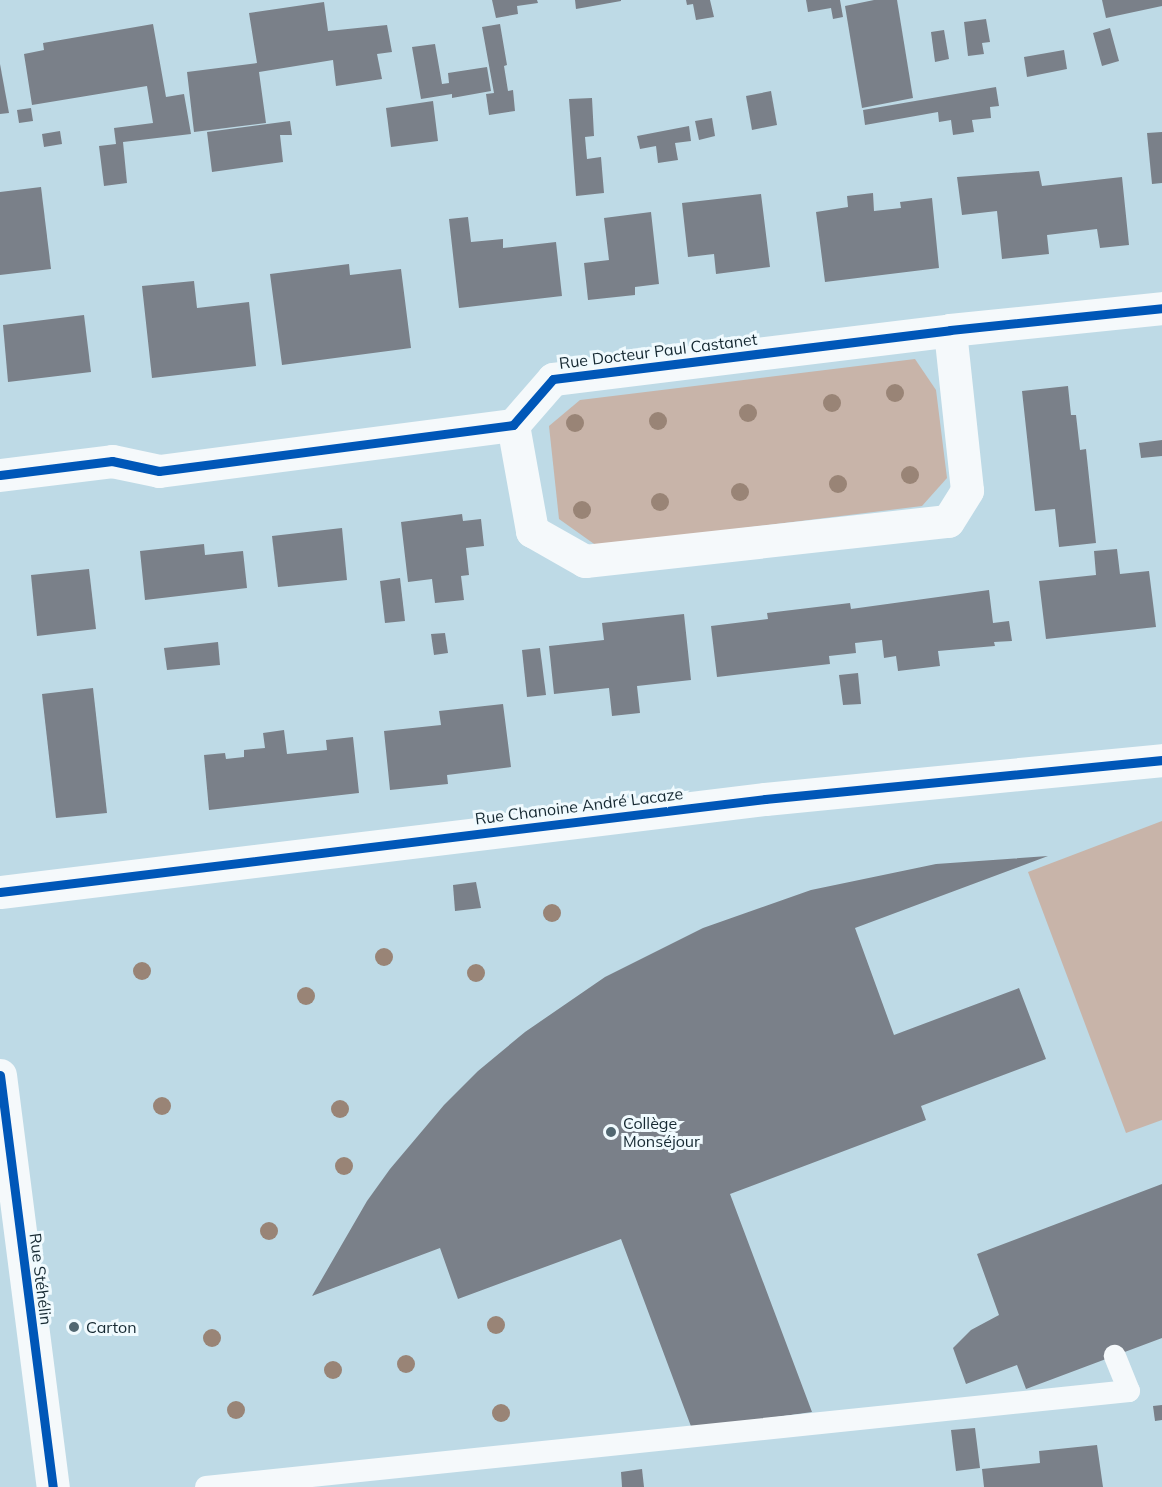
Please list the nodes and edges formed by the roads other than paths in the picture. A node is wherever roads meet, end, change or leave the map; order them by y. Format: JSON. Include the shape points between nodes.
{"nodes":[{"id":1,"x":1162,"y":308,"type":"edge"},
{"id":2,"x":950,"y":330,"type":"junction"},
{"id":3,"x":513,"y":425,"type":"junction"},
{"id":4,"x":0,"y":475,"type":"edge"},
{"id":5,"x":1162,"y":760,"type":"edge"},
{"id":6,"x":0,"y":892,"type":"edge"},
{"id":7,"x":0,"y":1075,"type":"edge"},
{"id":8,"x":1115,"y":1356,"type":"dead end"},
{"id":9,"x":53,"y":1487,"type":"edge"},
{"id":10,"x":206,"y":1487,"type":"edge"}],
"edges":[{"from":1,"to":2,"type":"street","name":"Rue Docteur Paul Castanet"},
{"from":2,"to":3,"type":"street","name":"Rue Docteur Paul Castanet","via":[[553,379]]},
{"from":2,"to":3,"type":"street","via":[[967,490],[948,521],[585,561],[532,531]]},
{"from":3,"to":4,"type":"street","via":[[159,471],[112,461]]},
{"from":5,"to":6,"type":"street","name":"Rue Chanoine André Lacaze","via":[[765,799]]},
{"from":7,"to":9,"type":"street","name":"Rue Stéhélin"},
{"from":8,"to":10,"type":"lane","via":[[1128,1391]]}]}
